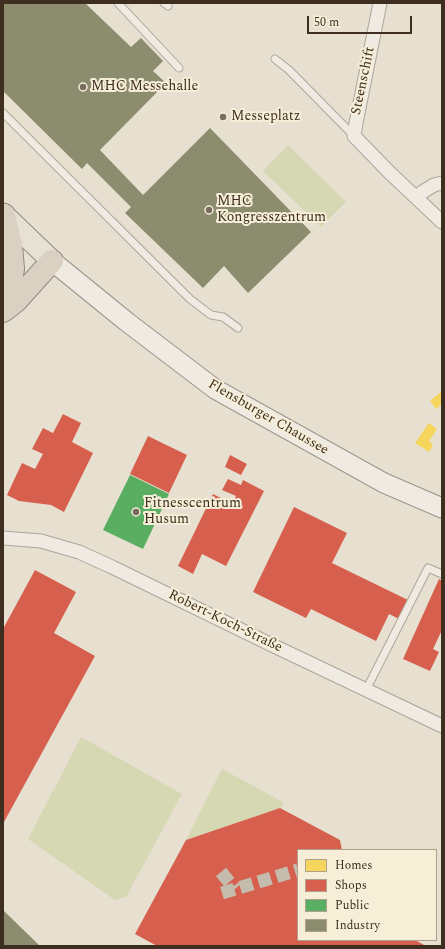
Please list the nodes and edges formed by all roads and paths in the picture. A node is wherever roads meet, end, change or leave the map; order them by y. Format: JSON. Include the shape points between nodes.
{"nodes":[{"id":1,"x":118,"y":3,"type":"edge"},
{"id":2,"x":380,"y":3,"type":"edge"},
{"id":3,"x":275,"y":59,"type":"dead end"},
{"id":4,"x":179,"y":68,"type":"dead end"},
{"id":5,"x":3,"y":113,"type":"edge"},
{"id":6,"x":354,"y":136,"type":"junction"},
{"id":7,"x":442,"y":183,"type":"edge"},
{"id":8,"x":416,"y":197,"type":"junction"},
{"id":9,"x":3,"y":214,"type":"edge"},
{"id":10,"x":442,"y":222,"type":"edge"},
{"id":11,"x":52,"y":261,"type":"junction"},
{"id":12,"x":3,"y":300,"type":"edge"},
{"id":13,"x":3,"y":311,"type":"edge"},
{"id":14,"x":238,"y":328,"type":"dead end"},
{"id":15,"x":442,"y":508,"type":"edge"},
{"id":16,"x":3,"y":538,"type":"edge"},
{"id":17,"x":442,"y":574,"type":"edge"},
{"id":18,"x":366,"y":690,"type":"junction"},
{"id":19,"x":441,"y":724,"type":"edge"}],
"edges":[{"from":1,"to":4,"type":"lane"},
{"from":2,"to":6,"type":"street","name":"Steenschift"},
{"from":3,"to":6,"type":"lane","via":[[290,70]]},
{"from":5,"to":14,"type":"lane","via":[[190,299],[211,315],[223,317]]},
{"from":6,"to":8,"type":"street"},
{"from":7,"to":8,"type":"street","via":[[434,185]]},
{"from":8,"to":10,"type":"street"},
{"from":9,"to":11,"type":"main road"},
{"from":9,"to":12,"type":"highway","via":[[11,245],[13,269],[10,286]]},
{"from":11,"to":13,"type":"highway","via":[[16,301]]},
{"from":11,"to":15,"type":"main road","name":"Flensburger Chaussee","via":[[215,389],[384,483]]},
{"from":16,"to":18,"type":"street","name":"Robert-Koch-Straße","via":[[41,541],[79,552]]},
{"from":17,"to":18,"type":"lane","via":[[428,568]]},
{"from":18,"to":19,"type":"street","name":"Robert-Koch-Straße"}]}
